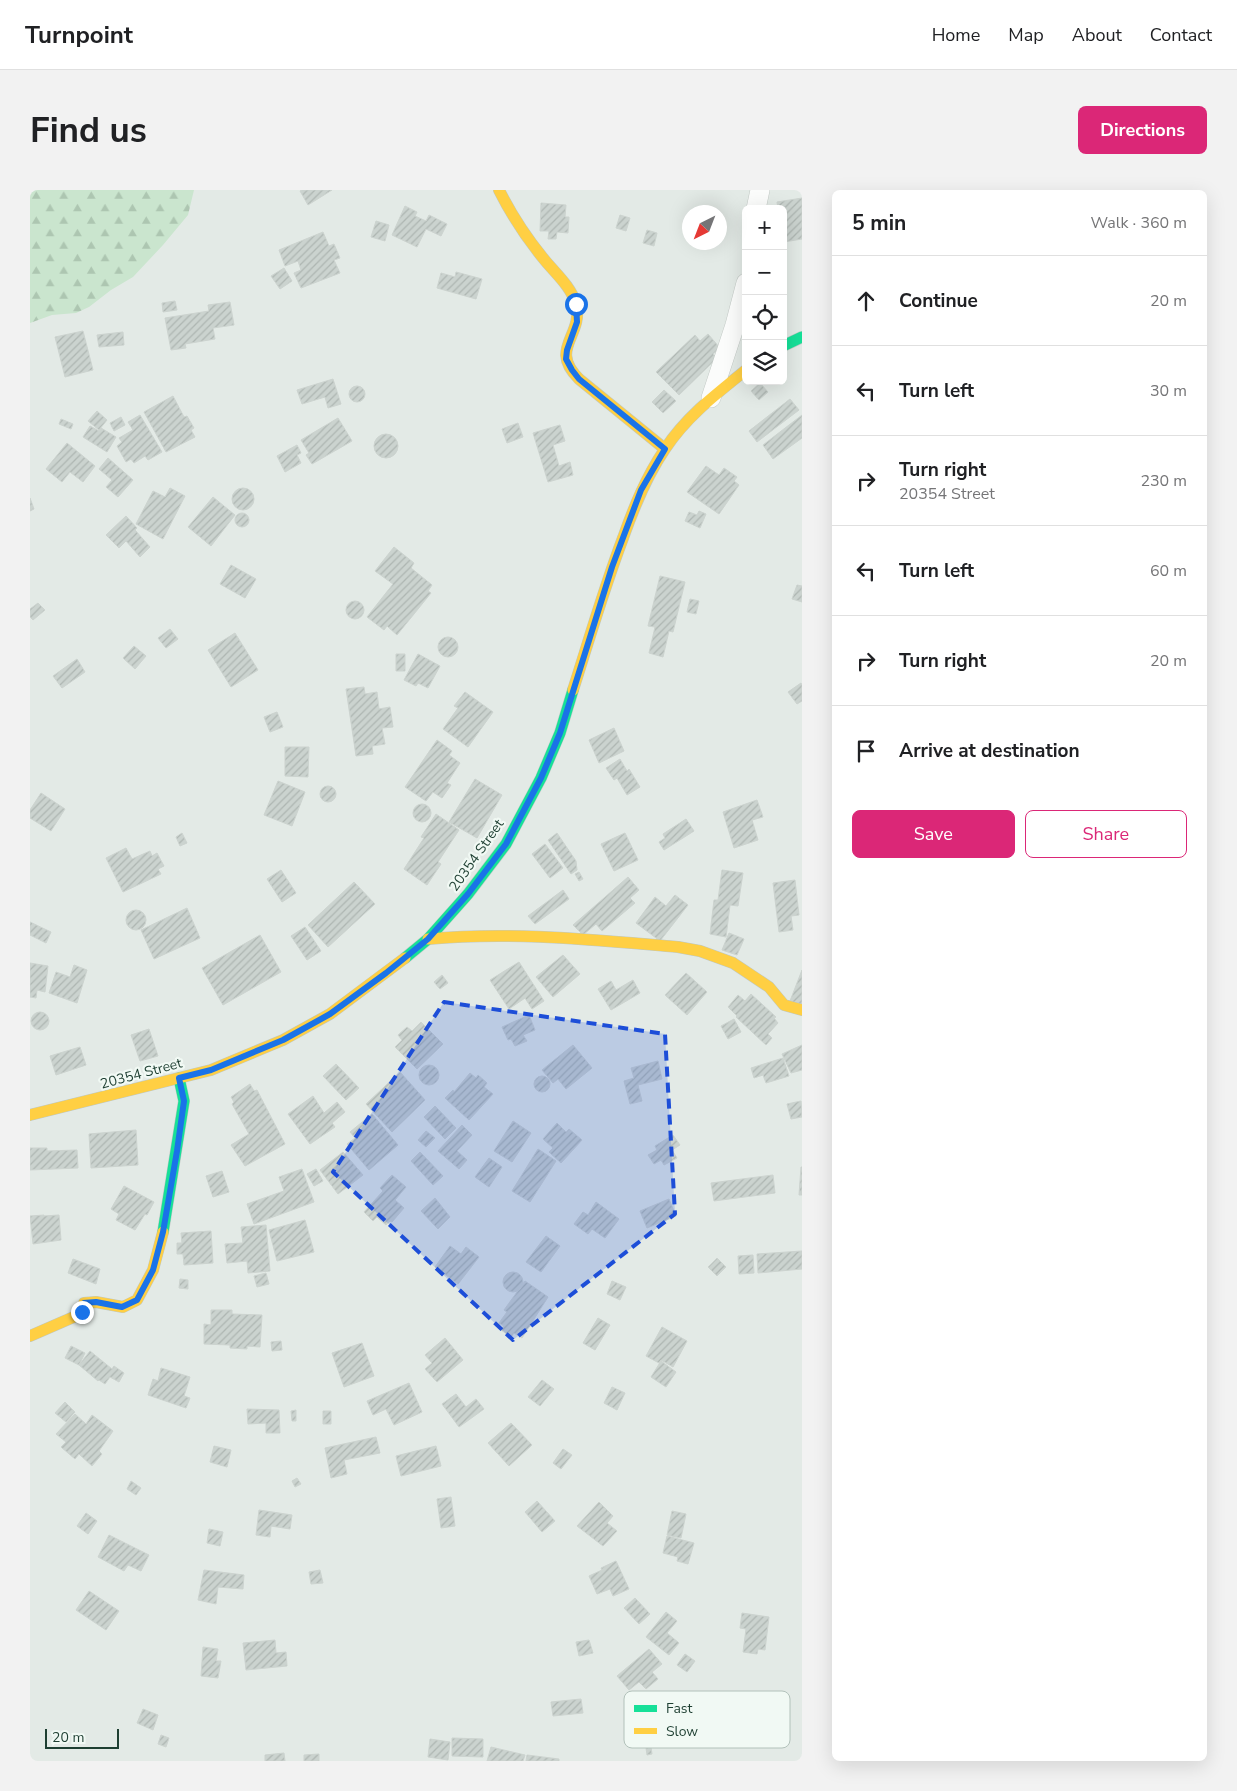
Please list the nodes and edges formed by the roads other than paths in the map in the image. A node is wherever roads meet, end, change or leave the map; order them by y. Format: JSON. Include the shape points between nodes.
{"nodes":[{"id":1,"x":499,"y":190,"type":"edge"},
{"id":2,"x":760,"y":190,"type":"edge"},
{"id":3,"x":757,"y":205,"type":"edge"},
{"id":4,"x":743,"y":295,"type":"edge"},
{"id":5,"x":802,"y":337,"type":"edge"},
{"id":6,"x":787,"y":344,"type":"edge"},
{"id":7,"x":742,"y":373,"type":"edge"},
{"id":8,"x":710,"y":399,"type":"junction"},
{"id":9,"x":665,"y":449,"type":"junction"},
{"id":10,"x":428,"y":939,"type":"junction"},
{"id":11,"x":802,"y":1010,"type":"edge"},
{"id":12,"x":179,"y":1078,"type":"junction"},
{"id":13,"x":30,"y":1115,"type":"edge"},
{"id":14,"x":30,"y":1336,"type":"edge"}],
"edges":[{"from":1,"to":9,"type":"street","via":[[514,218],[566,285],[576,304],[577,322],[566,359],[572,370]]},
{"from":2,"to":3,"type":"street"},
{"from":4,"to":8,"type":"street"},
{"from":5,"to":6,"type":"street"},
{"from":7,"to":8,"type":"street","name":"20354 Street"},
{"from":8,"to":9,"type":"street","name":"20354 Street"},
{"from":9,"to":10,"type":"street","name":"20354 Street","via":[[641,490],[612,567],[560,733],[541,778],[506,844]]},
{"from":10,"to":11,"type":"street","via":[[457,935],[517,935],[700,951],[732,963],[768,987],[784,1004]]},
{"from":10,"to":12,"type":"street","name":"20354 Street","via":[[330,1014],[283,1040],[211,1070]]},
{"from":12,"to":13,"type":"street","name":"20354 Street"},
{"from":12,"to":14,"type":"street","via":[[184,1101],[163,1232],[153,1270],[137,1300],[122,1307],[84,1303],[82,1312],[70,1321]]}]}
